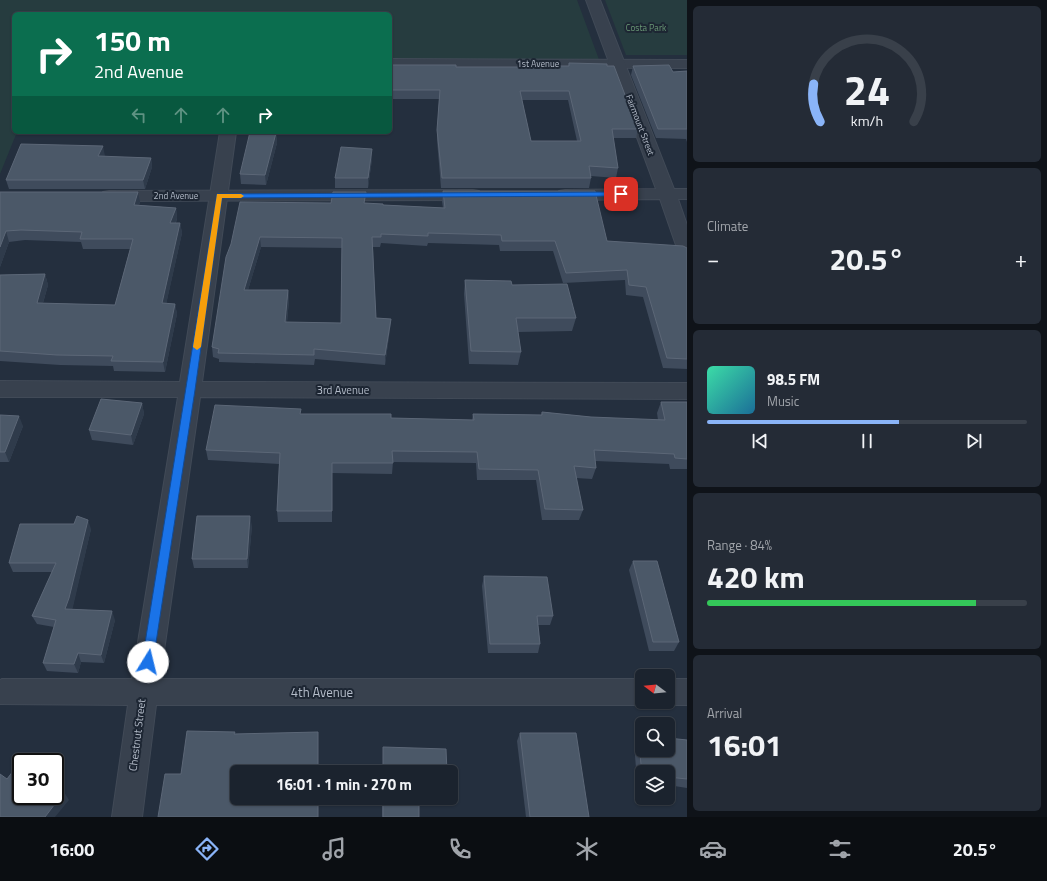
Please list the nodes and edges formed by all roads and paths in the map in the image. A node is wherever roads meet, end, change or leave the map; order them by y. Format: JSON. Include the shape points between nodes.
{"nodes":[{"id":1,"x":593,"y":0,"type":"edge"},
{"id":2,"x":392,"y":63,"type":"edge"},
{"id":3,"x":616,"y":64,"type":"junction"},
{"id":4,"x":687,"y":64,"type":"edge"},
{"id":5,"x":228,"y":134,"type":"edge"},
{"id":6,"x":667,"y":194,"type":"junction"},
{"id":7,"x":687,"y":194,"type":"edge"},
{"id":8,"x":486,"y":195,"type":"edge"},
{"id":9,"x":549,"y":195,"type":"edge"},
{"id":10,"x":94,"y":196,"type":"edge"},
{"id":11,"x":219,"y":196,"type":"junction"},
{"id":12,"x":687,"y":251,"type":"edge"},
{"id":13,"x":0,"y":389,"type":"edge"},
{"id":14,"x":191,"y":390,"type":"junction"},
{"id":15,"x":687,"y":391,"type":"edge"},
{"id":16,"x":2,"y":692,"type":"dead end"},
{"id":17,"x":635,"y":692,"type":"edge"},
{"id":18,"x":675,"y":692,"type":"edge"},
{"id":19,"x":687,"y":692,"type":"edge"},
{"id":20,"x":143,"y":693,"type":"junction"},
{"id":21,"x":127,"y":817,"type":"edge"}],
"edges":[{"from":1,"to":3,"type":"street","name":"Fairmount Street"},
{"from":2,"to":3,"type":"street","name":"1st Avenue"},
{"from":3,"to":4,"type":"street","name":"1st Avenue"},
{"from":3,"to":6,"type":"street","name":"Fairmount Street"},
{"from":5,"to":11,"type":"street","name":"Chestnut Street"},
{"from":6,"to":7,"type":"street"},
{"from":6,"to":9,"type":"street"},
{"from":6,"to":12,"type":"street","name":"Fairmount Street"},
{"from":8,"to":11,"type":"street","name":"2nd Avenue"},
{"from":10,"to":11,"type":"street","name":"2nd Avenue"},
{"from":11,"to":14,"type":"street","name":"Chestnut Street"},
{"from":13,"to":14,"type":"street","name":"3rd Avenue"},
{"from":14,"to":15,"type":"street","name":"3rd Avenue"},
{"from":14,"to":20,"type":"street","name":"Chestnut Street"},
{"from":16,"to":20,"type":"street","name":"4th Avenue"},
{"from":17,"to":20,"type":"street","name":"4th Avenue"},
{"from":18,"to":19,"type":"street"},
{"from":20,"to":21,"type":"street","name":"Chestnut Street"}]}
